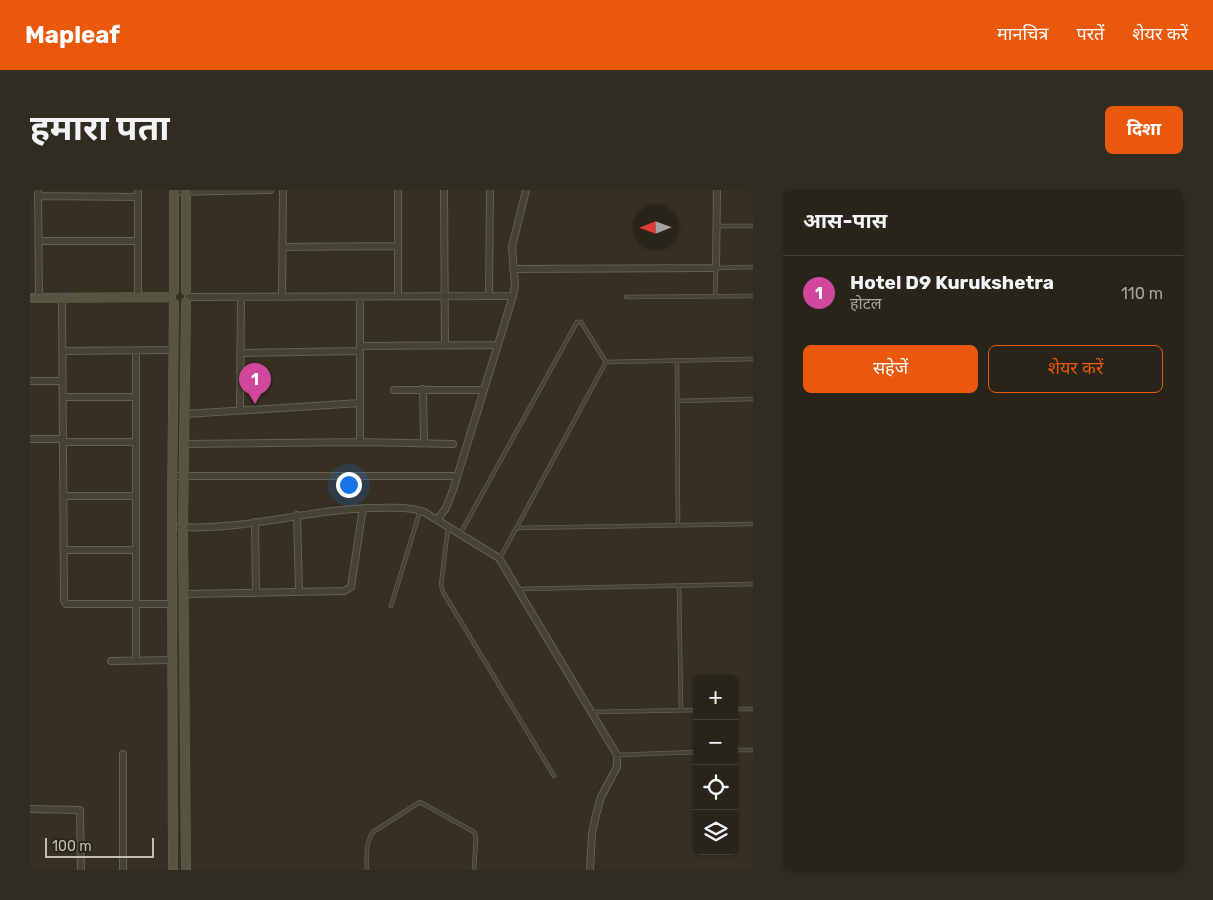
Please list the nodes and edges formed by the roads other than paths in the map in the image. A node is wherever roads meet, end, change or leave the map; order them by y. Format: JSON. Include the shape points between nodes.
{"nodes":[{"id":1,"x":239,"y":190,"type":"edge"},
{"id":2,"x":270,"y":190,"type":"edge"},
{"id":3,"x":283,"y":190,"type":"edge"},
{"id":4,"x":398,"y":190,"type":"edge"},
{"id":5,"x":444,"y":190,"type":"edge"},
{"id":6,"x":490,"y":190,"type":"edge"},
{"id":7,"x":526,"y":190,"type":"edge"},
{"id":8,"x":717,"y":190,"type":"edge"},
{"id":9,"x":174,"y":191,"type":"edge"},
{"id":10,"x":186,"y":191,"type":"edge"},
{"id":11,"x":38,"y":193,"type":"edge"},
{"id":12,"x":138,"y":193,"type":"edge"},
{"id":13,"x":716,"y":226,"type":"junction"},
{"id":14,"x":753,"y":226,"type":"edge"},
{"id":15,"x":39,"y":241,"type":"junction"},
{"id":16,"x":138,"y":241,"type":"junction"},
{"id":17,"x":398,"y":246,"type":"junction"},
{"id":18,"x":282,"y":247,"type":"junction"},
{"id":19,"x":753,"y":267,"type":"edge"},
{"id":20,"x":716,"y":268,"type":"junction"},
{"id":21,"x":513,"y":269,"type":"junction"},
{"id":22,"x":489,"y":296,"type":"junction"},
{"id":23,"x":513,"y":296,"type":"junction"},
{"id":24,"x":715,"y":296,"type":"junction"},
{"id":25,"x":753,"y":296,"type":"edge"},
{"id":26,"x":173,"y":297,"type":"junction"},
{"id":27,"x":187,"y":297,"type":"junction"},
{"id":28,"x":241,"y":297,"type":"junction"},
{"id":29,"x":282,"y":297,"type":"junction"},
{"id":30,"x":360,"y":297,"type":"junction"},
{"id":31,"x":398,"y":297,"type":"junction"},
{"id":32,"x":444,"y":297,"type":"junction"},
{"id":33,"x":626,"y":297,"type":"dead end"},
{"id":34,"x":34,"y":298,"type":"edge"},
{"id":35,"x":62,"y":298,"type":"junction"},
{"id":36,"x":138,"y":298,"type":"junction"},
{"id":37,"x":444,"y":345,"type":"junction"},
{"id":38,"x":498,"y":345,"type":"junction"},
{"id":39,"x":360,"y":348,"type":"junction"},
{"id":40,"x":62,"y":350,"type":"junction"},
{"id":41,"x":173,"y":350,"type":"junction"},
{"id":42,"x":136,"y":351,"type":"junction"},
{"id":43,"x":240,"y":353,"type":"junction"},
{"id":44,"x":753,"y":359,"type":"edge"},
{"id":45,"x":677,"y":361,"type":"junction"},
{"id":46,"x":606,"y":362,"type":"junction"},
{"id":47,"x":30,"y":381,"type":"edge"},
{"id":48,"x":63,"y":381,"type":"junction"},
{"id":49,"x":423,"y":389,"type":"junction"},
{"id":50,"x":394,"y":390,"type":"dead end"},
{"id":51,"x":484,"y":390,"type":"junction"},
{"id":52,"x":63,"y":397,"type":"junction"},
{"id":53,"x":136,"y":397,"type":"junction"},
{"id":54,"x":753,"y":399,"type":"edge"},
{"id":55,"x":677,"y":401,"type":"junction"},
{"id":56,"x":360,"y":403,"type":"junction"},
{"id":57,"x":240,"y":411,"type":"junction"},
{"id":58,"x":185,"y":414,"type":"junction"},
{"id":59,"x":30,"y":440,"type":"edge"},
{"id":60,"x":63,"y":441,"type":"junction"},
{"id":61,"x":136,"y":442,"type":"junction"},
{"id":62,"x":360,"y":442,"type":"junction"},
{"id":63,"x":424,"y":443,"type":"junction"},
{"id":64,"x":185,"y":444,"type":"junction"},
{"id":65,"x":453,"y":444,"type":"dead end"},
{"id":66,"x":172,"y":476,"type":"junction"},
{"id":67,"x":184,"y":476,"type":"junction"},
{"id":68,"x":457,"y":476,"type":"junction"},
{"id":69,"x":64,"y":496,"type":"junction"},
{"id":70,"x":136,"y":496,"type":"junction"},
{"id":71,"x":363,"y":508,"type":"junction"},
{"id":72,"x":420,"y":511,"type":"junction"},
{"id":73,"x":298,"y":515,"type":"junction"},
{"id":74,"x":437,"y":520,"type":"junction"},
{"id":75,"x":255,"y":522,"type":"junction"},
{"id":76,"x":753,"y":524,"type":"edge"},
{"id":77,"x":678,"y":525,"type":"junction"},
{"id":78,"x":172,"y":527,"type":"junction"},
{"id":79,"x":183,"y":527,"type":"junction"},
{"id":80,"x":448,"y":527,"type":"junction"},
{"id":81,"x":516,"y":528,"type":"junction"},
{"id":82,"x":460,"y":534,"type":"junction"},
{"id":83,"x":64,"y":550,"type":"junction"},
{"id":84,"x":136,"y":550,"type":"junction"},
{"id":85,"x":499,"y":558,"type":"junction"},
{"id":86,"x":753,"y":584,"type":"edge"},
{"id":87,"x":679,"y":586,"type":"junction"},
{"id":88,"x":518,"y":589,"type":"junction"},
{"id":89,"x":256,"y":592,"type":"junction"},
{"id":90,"x":299,"y":592,"type":"junction"},
{"id":91,"x":184,"y":594,"type":"junction"},
{"id":92,"x":136,"y":604,"type":"junction"},
{"id":93,"x":173,"y":604,"type":"junction"},
{"id":94,"x":390,"y":606,"type":"dead end"},
{"id":95,"x":173,"y":660,"type":"junction"},
{"id":96,"x":111,"y":661,"type":"dead end"},
{"id":97,"x":136,"y":661,"type":"junction"},
{"id":98,"x":753,"y":709,"type":"edge"},
{"id":99,"x":681,"y":710,"type":"junction"},
{"id":100,"x":693,"y":710,"type":"edge"},
{"id":101,"x":738,"y":710,"type":"edge"},
{"id":102,"x":592,"y":712,"type":"junction"},
{"id":103,"x":738,"y":750,"type":"edge"},
{"id":104,"x":753,"y":750,"type":"edge"},
{"id":105,"x":693,"y":752,"type":"edge"},
{"id":106,"x":123,"y":754,"type":"dead end"},
{"id":107,"x":617,"y":755,"type":"junction"},
{"id":108,"x":554,"y":776,"type":"dead end"},
{"id":109,"x":30,"y":809,"type":"edge"},
{"id":110,"x":81,"y":870,"type":"edge"},
{"id":111,"x":123,"y":870,"type":"edge"},
{"id":112,"x":173,"y":870,"type":"edge"},
{"id":113,"x":186,"y":870,"type":"edge"},
{"id":114,"x":367,"y":870,"type":"edge"},
{"id":115,"x":474,"y":870,"type":"edge"},
{"id":116,"x":590,"y":870,"type":"edge"}],
"edges":[{"from":1,"to":2,"type":"street"},
{"from":1,"to":10,"type":"street"},
{"from":3,"to":18,"type":"street"},
{"from":4,"to":17,"type":"street"},
{"from":5,"to":32,"type":"street"},
{"from":6,"to":22,"type":"street"},
{"from":7,"to":21,"type":"street","via":[[512,247]]},
{"from":8,"to":13,"type":"street"},
{"from":9,"to":10,"type":"street"},
{"from":9,"to":26,"type":"main road"},
{"from":10,"to":27,"type":"main road"},
{"from":11,"to":12,"type":"street"},
{"from":11,"to":15,"type":"street"},
{"from":12,"to":16,"type":"street"},
{"from":13,"to":14,"type":"lane"},
{"from":13,"to":20,"type":"street"},
{"from":15,"to":16,"type":"street"},
{"from":15,"to":34,"type":"street"},
{"from":16,"to":36,"type":"street"},
{"from":17,"to":18,"type":"street"},
{"from":17,"to":31,"type":"street"},
{"from":18,"to":29,"type":"street"},
{"from":19,"to":20,"type":"lane"},
{"from":20,"to":21,"type":"street"},
{"from":20,"to":24,"type":"lane"},
{"from":21,"to":23,"type":"street"},
{"from":22,"to":23,"type":"street"},
{"from":22,"to":32,"type":"street"},
{"from":23,"to":38,"type":"street"},
{"from":24,"to":25,"type":"lane"},
{"from":24,"to":33,"type":"lane"},
{"from":26,"to":27,"type":"main road","via":[[180,305]]},
{"from":26,"to":27,"type":"main road","via":[[179,289]]},
{"from":26,"to":36,"type":"main road"},
{"from":26,"to":41,"type":"main road"},
{"from":27,"to":28,"type":"street"},
{"from":27,"to":58,"type":"main road"},
{"from":28,"to":29,"type":"street"},
{"from":28,"to":43,"type":"street"},
{"from":29,"to":30,"type":"street"},
{"from":30,"to":31,"type":"street"},
{"from":30,"to":39,"type":"street"},
{"from":31,"to":32,"type":"street"},
{"from":32,"to":37,"type":"street"},
{"from":34,"to":35,"type":"main road"},
{"from":35,"to":36,"type":"main road"},
{"from":35,"to":40,"type":"street"},
{"from":37,"to":38,"type":"street"},
{"from":37,"to":39,"type":"street"},
{"from":38,"to":51,"type":"street"},
{"from":39,"to":43,"type":"street"},
{"from":39,"to":56,"type":"street"},
{"from":40,"to":42,"type":"street"},
{"from":40,"to":48,"type":"street"},
{"from":41,"to":42,"type":"street"},
{"from":41,"to":66,"type":"main road"},
{"from":42,"to":53,"type":"street"},
{"from":43,"to":57,"type":"street"},
{"from":44,"to":45,"type":"lane"},
{"from":45,"to":46,"type":"lane"},
{"from":45,"to":55,"type":"lane"},
{"from":46,"to":81,"type":"lane"},
{"from":46,"to":82,"type":"lane","via":[[581,322],[577,322]]},
{"from":47,"to":48,"type":"street"},
{"from":48,"to":52,"type":"street"},
{"from":49,"to":50,"type":"street"},
{"from":49,"to":51,"type":"street"},
{"from":49,"to":63,"type":"street"},
{"from":51,"to":68,"type":"street"},
{"from":52,"to":53,"type":"street"},
{"from":52,"to":60,"type":"street"},
{"from":53,"to":61,"type":"street"},
{"from":54,"to":55,"type":"lane"},
{"from":55,"to":77,"type":"lane"},
{"from":56,"to":57,"type":"street"},
{"from":56,"to":62,"type":"street"},
{"from":57,"to":58,"type":"street"},
{"from":58,"to":64,"type":"main road"},
{"from":59,"to":60,"type":"street"},
{"from":60,"to":61,"type":"street"},
{"from":60,"to":69,"type":"street"},
{"from":61,"to":70,"type":"street"},
{"from":62,"to":63,"type":"street"},
{"from":62,"to":64,"type":"street"},
{"from":63,"to":65,"type":"street"},
{"from":64,"to":67,"type":"main road"},
{"from":66,"to":67,"type":"street"},
{"from":66,"to":78,"type":"main road"},
{"from":67,"to":68,"type":"street"},
{"from":67,"to":79,"type":"main road"},
{"from":68,"to":74,"type":"street","via":[[446,508]]},
{"from":69,"to":70,"type":"street"},
{"from":69,"to":83,"type":"street"},
{"from":70,"to":84,"type":"street"},
{"from":71,"to":72,"type":"street","via":[[401,507]]},
{"from":71,"to":73,"type":"street"},
{"from":71,"to":90,"type":"street","via":[[351,587],[344,591]]},
{"from":72,"to":74,"type":"street"},
{"from":72,"to":94,"type":"lane"},
{"from":73,"to":75,"type":"street"},
{"from":73,"to":90,"type":"street"},
{"from":74,"to":80,"type":"street"},
{"from":75,"to":79,"type":"street","via":[[225,527]]},
{"from":75,"to":89,"type":"street"},
{"from":76,"to":77,"type":"lane"},
{"from":77,"to":81,"type":"lane"},
{"from":78,"to":79,"type":"street"},
{"from":78,"to":93,"type":"main road"},
{"from":79,"to":91,"type":"main road"},
{"from":80,"to":82,"type":"street"},
{"from":80,"to":108,"type":"lane","via":[[440,585]]},
{"from":81,"to":85,"type":"lane"},
{"from":82,"to":85,"type":"street"},
{"from":83,"to":84,"type":"street"},
{"from":83,"to":92,"type":"street","via":[[64,603]]},
{"from":84,"to":92,"type":"street"},
{"from":85,"to":88,"type":"street"},
{"from":86,"to":87,"type":"lane"},
{"from":87,"to":88,"type":"lane"},
{"from":87,"to":99,"type":"lane"},
{"from":88,"to":102,"type":"street"},
{"from":89,"to":90,"type":"street"},
{"from":89,"to":91,"type":"street"},
{"from":91,"to":113,"type":"main road"},
{"from":92,"to":93,"type":"street"},
{"from":92,"to":97,"type":"street"},
{"from":93,"to":95,"type":"main road"},
{"from":95,"to":97,"type":"street"},
{"from":95,"to":112,"type":"main road"},
{"from":96,"to":97,"type":"street"},
{"from":98,"to":101,"type":"lane"},
{"from":99,"to":100,"type":"lane"},
{"from":99,"to":102,"type":"lane"},
{"from":102,"to":107,"type":"street"},
{"from":103,"to":104,"type":"lane"},
{"from":105,"to":107,"type":"lane"},
{"from":106,"to":111,"type":"street"},
{"from":107,"to":116,"type":"street","via":[[617,767],[596,815]]},
{"from":109,"to":110,"type":"street","via":[[80,810]]},
{"from":114,"to":115,"type":"lane","via":[[368,838],[420,802],[474,832]]}]}
